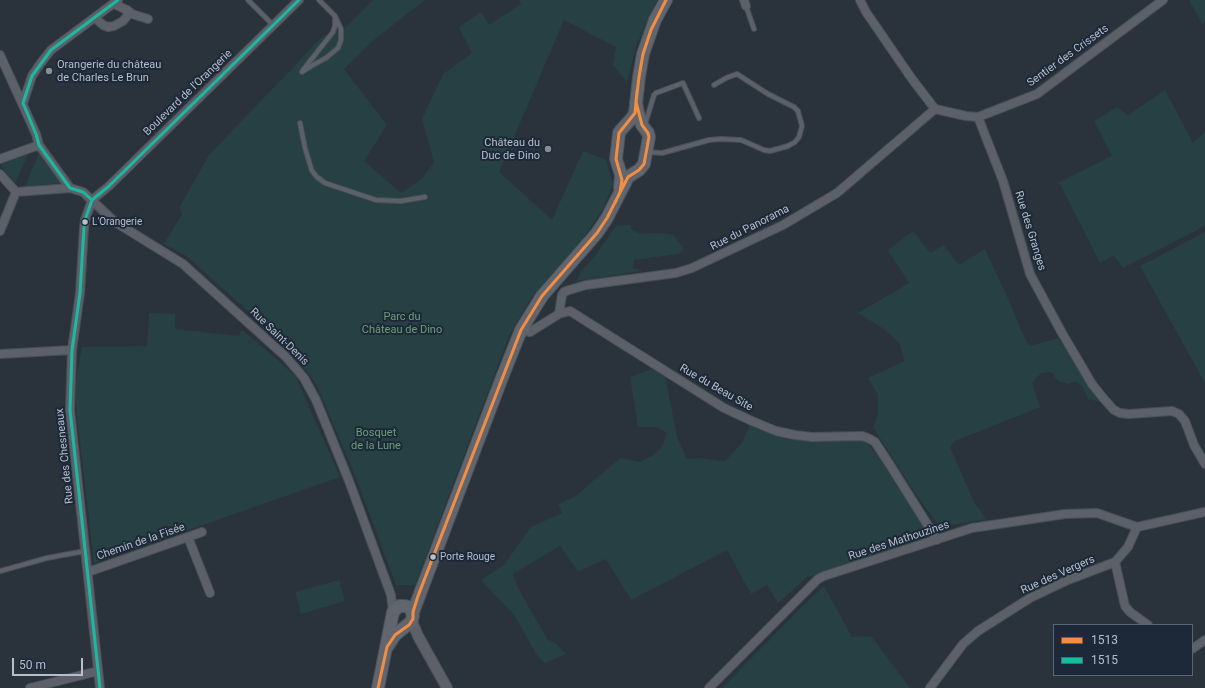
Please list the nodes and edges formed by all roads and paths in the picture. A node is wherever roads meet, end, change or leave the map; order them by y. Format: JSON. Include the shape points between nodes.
{"nodes":[{"id":1,"x":248,"y":0,"type":"edge"},
{"id":2,"x":299,"y":0,"type":"edge"},
{"id":3,"x":319,"y":0,"type":"edge"},
{"id":4,"x":666,"y":0,"type":"edge"},
{"id":5,"x":860,"y":0,"type":"edge"},
{"id":6,"x":1163,"y":0,"type":"edge"},
{"id":7,"x":116,"y":2,"type":"edge"},
{"id":8,"x":745,"y":3,"type":"edge"},
{"id":9,"x":127,"y":10,"type":"junction"},
{"id":10,"x":335,"y":16,"type":"junction"},
{"id":11,"x":95,"y":18,"type":"junction"},
{"id":12,"x":148,"y":19,"type":"dead end"},
{"id":13,"x":273,"y":25,"type":"junction"},
{"id":14,"x":754,"y":29,"type":"dead end"},
{"id":15,"x":0,"y":55,"type":"edge"},
{"id":16,"x":714,"y":85,"type":"dead end"},
{"id":17,"x":636,"y":102,"type":"junction"},
{"id":18,"x":23,"y":103,"type":"junction"},
{"id":19,"x":935,"y":109,"type":"junction"},
{"id":20,"x":978,"y":117,"type":"junction"},
{"id":21,"x":699,"y":118,"type":"dead end"},
{"id":22,"x":300,"y":123,"type":"dead end"},
{"id":23,"x":627,"y":124,"type":"junction"},
{"id":24,"x":642,"y":125,"type":"junction"},
{"id":25,"x":39,"y":145,"type":"junction"},
{"id":26,"x":647,"y":152,"type":"junction"},
{"id":27,"x":0,"y":159,"type":"edge"},
{"id":28,"x":617,"y":163,"type":"junction"},
{"id":29,"x":634,"y":172,"type":"junction"},
{"id":30,"x":0,"y":174,"type":"edge"},
{"id":31,"x":70,"y":188,"type":"junction"},
{"id":32,"x":16,"y":192,"type":"junction"},
{"id":33,"x":620,"y":192,"type":"junction"},
{"id":34,"x":425,"y":196,"type":"dead end"},
{"id":35,"x":92,"y":200,"type":"junction"},
{"id":36,"x":0,"y":231,"type":"edge"},
{"id":37,"x":559,"y":314,"type":"junction"},
{"id":38,"x":521,"y":330,"type":"junction"},
{"id":39,"x":72,"y":350,"type":"junction"},
{"id":40,"x":0,"y":354,"type":"edge"},
{"id":41,"x":1205,"y":464,"type":"edge"},
{"id":42,"x":1205,"y":512,"type":"edge"},
{"id":43,"x":1137,"y":527,"type":"junction"},
{"id":44,"x":202,"y":532,"type":"dead end"},
{"id":45,"x":188,"y":537,"type":"junction"},
{"id":46,"x":937,"y":540,"type":"junction"},
{"id":47,"x":86,"y":551,"type":"junction"},
{"id":48,"x":1115,"y":562,"type":"junction"},
{"id":49,"x":0,"y":571,"type":"edge"},
{"id":50,"x":88,"y":572,"type":"junction"},
{"id":51,"x":210,"y":593,"type":"dead end"},
{"id":52,"x":404,"y":616,"type":"junction"},
{"id":53,"x":1146,"y":624,"type":"edge"},
{"id":54,"x":1205,"y":640,"type":"edge"},
{"id":55,"x":1193,"y":648,"type":"edge"},
{"id":56,"x":98,"y":671,"type":"junction"},
{"id":57,"x":30,"y":688,"type":"edge"},
{"id":58,"x":100,"y":688,"type":"edge"},
{"id":59,"x":378,"y":688,"type":"edge"},
{"id":60,"x":446,"y":688,"type":"edge"},
{"id":61,"x":710,"y":688,"type":"edge"},
{"id":62,"x":930,"y":688,"type":"edge"}],
"edges":[{"from":1,"to":13,"type":"lane"},
{"from":2,"to":13,"type":"street","name":"Boulevard de l'Orangerie"},
{"from":3,"to":10,"type":"lane"},
{"from":4,"to":17,"type":"main road","via":[[651,30],[643,54]]},
{"from":5,"to":19,"type":"street"},
{"from":6,"to":20,"type":"street","name":"Sentier des Crissets","via":[[1037,94]]},
{"from":7,"to":9,"type":"street"},
{"from":7,"to":11,"type":"street"},
{"from":8,"to":14,"type":"lane"},
{"from":9,"to":11,"type":"street","via":[[128,15],[114,26],[103,25]]},
{"from":9,"to":12,"type":"street"},
{"from":10,"to":10,"type":"lane","via":[[341,29],[338,48],[302,72],[333,32]]},
{"from":11,"to":18,"type":"street","via":[[60,42],[45,57],[32,76]]},
{"from":13,"to":35,"type":"street","name":"Boulevard de l'Orangerie"},
{"from":15,"to":18,"type":"street"},
{"from":16,"to":26,"type":"lane","via":[[737,74],[794,107],[798,111],[802,126],[796,142],[770,151],[741,140],[721,139],[662,153]]},
{"from":17,"to":23,"type":"main road","via":[[635,113]]},
{"from":17,"to":24,"type":"main road"},
{"from":18,"to":25,"type":"street"},
{"from":19,"to":20,"type":"street"},
{"from":19,"to":37,"type":"street","name":"Rue du Panorama","via":[[837,193],[783,225],[687,270],[586,285],[569,290],[562,296]]},
{"from":20,"to":41,"type":"street","name":"Rue des Granges","via":[[1003,181],[1030,274],[1092,384],[1120,414],[1172,411],[1179,414],[1185,421]]},
{"from":21,"to":24,"type":"lane","via":[[683,83],[654,95],[646,121]]},
{"from":22,"to":34,"type":"lane","via":[[312,171],[325,183],[376,200],[401,201]]},
{"from":23,"to":24,"type":"main road","via":[[637,122]]},
{"from":23,"to":28,"type":"main road","via":[[619,133]]},
{"from":24,"to":26,"type":"main road","via":[[648,133]]},
{"from":25,"to":27,"type":"street"},
{"from":25,"to":31,"type":"street"},
{"from":26,"to":29,"type":"main road","via":[[644,164]]},
{"from":28,"to":29,"type":"main road","via":[[623,170]]},
{"from":28,"to":33,"type":"main road","via":[[622,180]]},
{"from":29,"to":33,"type":"main road","via":[[628,177]]},
{"from":30,"to":32,"type":"street"},
{"from":31,"to":32,"type":"street"},
{"from":31,"to":35,"type":"street","via":[[82,192]]},
{"from":32,"to":36,"type":"street"},
{"from":33,"to":38,"type":"main road","via":[[597,234],[542,296]]},
{"from":35,"to":39,"type":"street","name":"Rue des Chesneaux","via":[[85,220],[80,293]]},
{"from":35,"to":52,"type":"street","name":"Rue Saint-Denis","via":[[105,215],[183,264],[286,357],[304,378],[316,400],[349,481],[391,594]]},
{"from":37,"to":38,"type":"street","via":[[530,332]]},
{"from":37,"to":46,"type":"street","name":"Rue du Beau Site","via":[[570,311],[724,408],[776,431],[812,437],[862,436],[875,442]]},
{"from":38,"to":52,"type":"main road","via":[[418,596]]},
{"from":39,"to":40,"type":"street"},
{"from":39,"to":47,"type":"street","name":"Rue des Chesneaux","via":[[70,410]]},
{"from":42,"to":43,"type":"street"},
{"from":43,"to":46,"type":"street","name":"Rue des Mathouzines","via":[[1096,513],[1065,514],[972,528]]},
{"from":43,"to":48,"type":"street","name":"Rue des Vergers","via":[[1128,547]]},
{"from":44,"to":45,"type":"street","name":"Chemin de la Fisée"},
{"from":45,"to":50,"type":"street","name":"Chemin de la Fisée"},
{"from":45,"to":51,"type":"street"},
{"from":46,"to":61,"type":"street","name":"Rue des Mathouzines","via":[[818,579]]},
{"from":47,"to":49,"type":"lane"},
{"from":47,"to":50,"type":"street","name":"Rue des Chesneaux"},
{"from":48,"to":53,"type":"street","via":[[1125,606]]},
{"from":48,"to":62,"type":"street","name":"Rue des Vergers","via":[[1055,586],[997,618],[963,644]]},
{"from":50,"to":56,"type":"street","name":"Rue des Chesneaux"},
{"from":52,"to":59,"type":"main road","via":[[387,647]]},
{"from":52,"to":60,"type":"street","via":[[418,636]]},
{"from":54,"to":55,"type":"street"},
{"from":56,"to":57,"type":"street"},
{"from":56,"to":58,"type":"street","name":"Rue des Chesneaux"}]}
